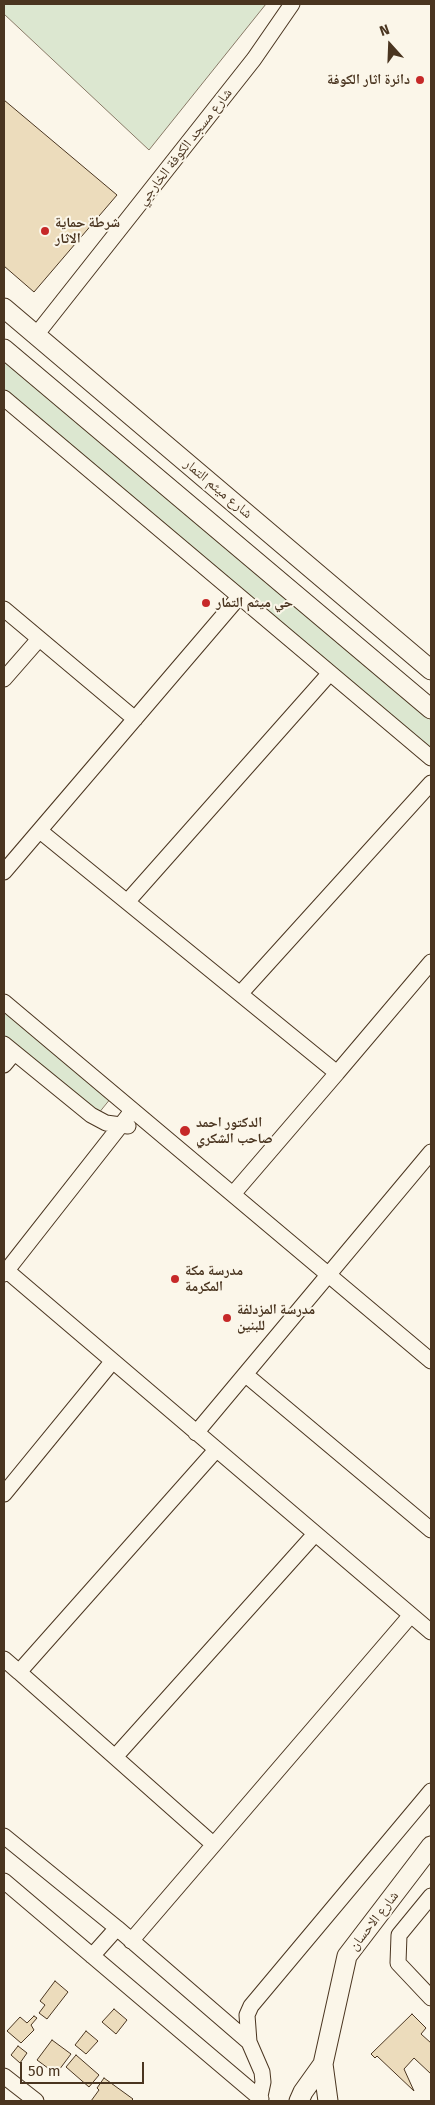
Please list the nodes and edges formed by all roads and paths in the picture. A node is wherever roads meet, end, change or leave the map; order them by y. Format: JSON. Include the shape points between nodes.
{"nodes":[{"id":1,"x":292,"y":4,"type":"edge"},
{"id":2,"x":4,"y":308,"type":"edge"},
{"id":3,"x":36,"y":335,"type":"junction"},
{"id":4,"x":4,"y":349,"type":"edge"},
{"id":5,"x":4,"y":398,"type":"edge"},
{"id":6,"x":239,"y":597,"type":"junction"},
{"id":7,"x":4,"y":609,"type":"edge"},
{"id":8,"x":39,"y":639,"type":"junction"},
{"id":9,"x":431,"y":670,"type":"edge"},
{"id":10,"x":330,"y":673,"type":"junction"},
{"id":11,"x":4,"y":679,"type":"edge"},
{"id":12,"x":431,"y":708,"type":"edge"},
{"id":13,"x":134,"y":719,"type":"junction"},
{"id":14,"x":431,"y":758,"type":"edge"},
{"id":15,"x":431,"y":783,"type":"edge"},
{"id":16,"x":40,"y":831,"type":"junction"},
{"id":17,"x":4,"y":872,"type":"edge"},
{"id":18,"x":127,"y":902,"type":"junction"},
{"id":19,"x":431,"y":962,"type":"edge"},
{"id":20,"x":240,"y":994,"type":"junction"},
{"id":21,"x":4,"y":1002,"type":"edge"},
{"id":22,"x":9,"y":1049,"type":"edge"},
{"id":23,"x":4,"y":1065,"type":"edge"},
{"id":24,"x":337,"y":1073,"type":"junction"},
{"id":25,"x":132,"y":1111,"type":"junction"},
{"id":26,"x":120,"y":1125,"type":"junction"},
{"id":27,"x":149,"y":1126,"type":"junction"},
{"id":28,"x":431,"y":1152,"type":"edge"},
{"id":29,"x":233,"y":1194,"type":"junction"},
{"id":30,"x":5,"y":1272,"type":"edge"},
{"id":31,"x":328,"y":1274,"type":"junction"},
{"id":32,"x":431,"y":1361,"type":"edge"},
{"id":33,"x":112,"y":1362,"type":"junction"},
{"id":34,"x":246,"y":1375,"type":"junction"},
{"id":35,"x":196,"y":1433,"type":"junction"},
{"id":36,"x":216,"y":1450,"type":"junction"},
{"id":37,"x":4,"y":1494,"type":"edge"},
{"id":38,"x":431,"y":1530,"type":"edge"},
{"id":39,"x":315,"y":1534,"type":"junction"},
{"id":40,"x":411,"y":1615,"type":"junction"},
{"id":41,"x":431,"y":1632,"type":"edge"},
{"id":42,"x":4,"y":1659,"type":"edge"},
{"id":43,"x":19,"y":1672,"type":"junction"},
{"id":44,"x":115,"y":1758,"type":"junction"},
{"id":45,"x":431,"y":1791,"type":"edge"},
{"id":46,"x":4,"y":1836,"type":"edge"},
{"id":47,"x":213,"y":1844,"type":"junction"},
{"id":48,"x":431,"y":1846,"type":"edge"},
{"id":49,"x":4,"y":1881,"type":"edge"},
{"id":50,"x":431,"y":1896,"type":"edge"},
{"id":51,"x":116,"y":1928,"type":"junction"},
{"id":52,"x":131,"y":1941,"type":"junction"},
{"id":53,"x":92,"y":1956,"type":"junction"},
{"id":54,"x":431,"y":1998,"type":"edge"},
{"id":55,"x":249,"y":2042,"type":"junction"},
{"id":56,"x":324,"y":2064,"type":"junction"},
{"id":57,"x":4,"y":2076,"type":"edge"},
{"id":58,"x":260,"y":2100,"type":"edge"},
{"id":59,"x":36,"y":2101,"type":"edge"},
{"id":60,"x":299,"y":2101,"type":"edge"},
{"id":61,"x":328,"y":2101,"type":"edge"}],
"edges":[{"from":1,"to":3,"type":"street","name":"شارع مسجد الكوفة الخارجي","via":[[254,59]]},
{"from":2,"to":3,"type":"street","name":"شارع ميثم التمار"},
{"from":3,"to":9,"type":"street","name":"شارع ميثم التمار"},
{"from":4,"to":12,"type":"street"},
{"from":5,"to":6,"type":"street"},
{"from":6,"to":10,"type":"street"},
{"from":6,"to":13,"type":"street"},
{"from":7,"to":8,"type":"street"},
{"from":8,"to":11,"type":"street"},
{"from":8,"to":13,"type":"street"},
{"from":10,"to":14,"type":"street"},
{"from":10,"to":18,"type":"street"},
{"from":13,"to":16,"type":"street"},
{"from":15,"to":20,"type":"street"},
{"from":16,"to":17,"type":"street"},
{"from":16,"to":18,"type":"street"},
{"from":18,"to":20,"type":"street"},
{"from":19,"to":24,"type":"street"},
{"from":20,"to":24,"type":"street"},
{"from":21,"to":25,"type":"street"},
{"from":22,"to":23,"type":"street"},
{"from":22,"to":26,"type":"street","via":[[91,1115],[106,1123]]},
{"from":24,"to":29,"type":"street"},
{"from":25,"to":26,"type":"street"},
{"from":25,"to":27,"type":"street"},
{"from":26,"to":27,"type":"street"},
{"from":26,"to":30,"type":"street"},
{"from":27,"to":29,"type":"street"},
{"from":28,"to":31,"type":"street"},
{"from":29,"to":31,"type":"street"},
{"from":30,"to":33,"type":"street"},
{"from":31,"to":32,"type":"street"},
{"from":31,"to":34,"type":"street"},
{"from":33,"to":35,"type":"street"},
{"from":33,"to":37,"type":"street"},
{"from":34,"to":35,"type":"street"},
{"from":34,"to":38,"type":"street"},
{"from":35,"to":36,"type":"street"},
{"from":36,"to":39,"type":"street"},
{"from":36,"to":43,"type":"street"},
{"from":39,"to":40,"type":"street"},
{"from":39,"to":44,"type":"street"},
{"from":40,"to":41,"type":"street"},
{"from":40,"to":47,"type":"street"},
{"from":42,"to":43,"type":"street"},
{"from":43,"to":44,"type":"street"},
{"from":44,"to":47,"type":"street"},
{"from":45,"to":55,"type":"street","via":[[251,2006]]},
{"from":46,"to":51,"type":"street"},
{"from":47,"to":52,"type":"street"},
{"from":48,"to":56,"type":"street","name":"شارع الاحسان","via":[[347,1956]]},
{"from":49,"to":53,"type":"street"},
{"from":50,"to":54,"type":"street","via":[[399,1935],[398,1963]]},
{"from":51,"to":52,"type":"street"},
{"from":51,"to":53,"type":"street"},
{"from":52,"to":55,"type":"street"},
{"from":53,"to":58,"type":"street"},
{"from":55,"to":58,"type":"street","via":[[262,2072]]},
{"from":56,"to":60,"type":"street","name":"شارع الاحسان"},
{"from":56,"to":61,"type":"street","name":"شارع الاحسان"},
{"from":57,"to":59,"type":"street"}]}
